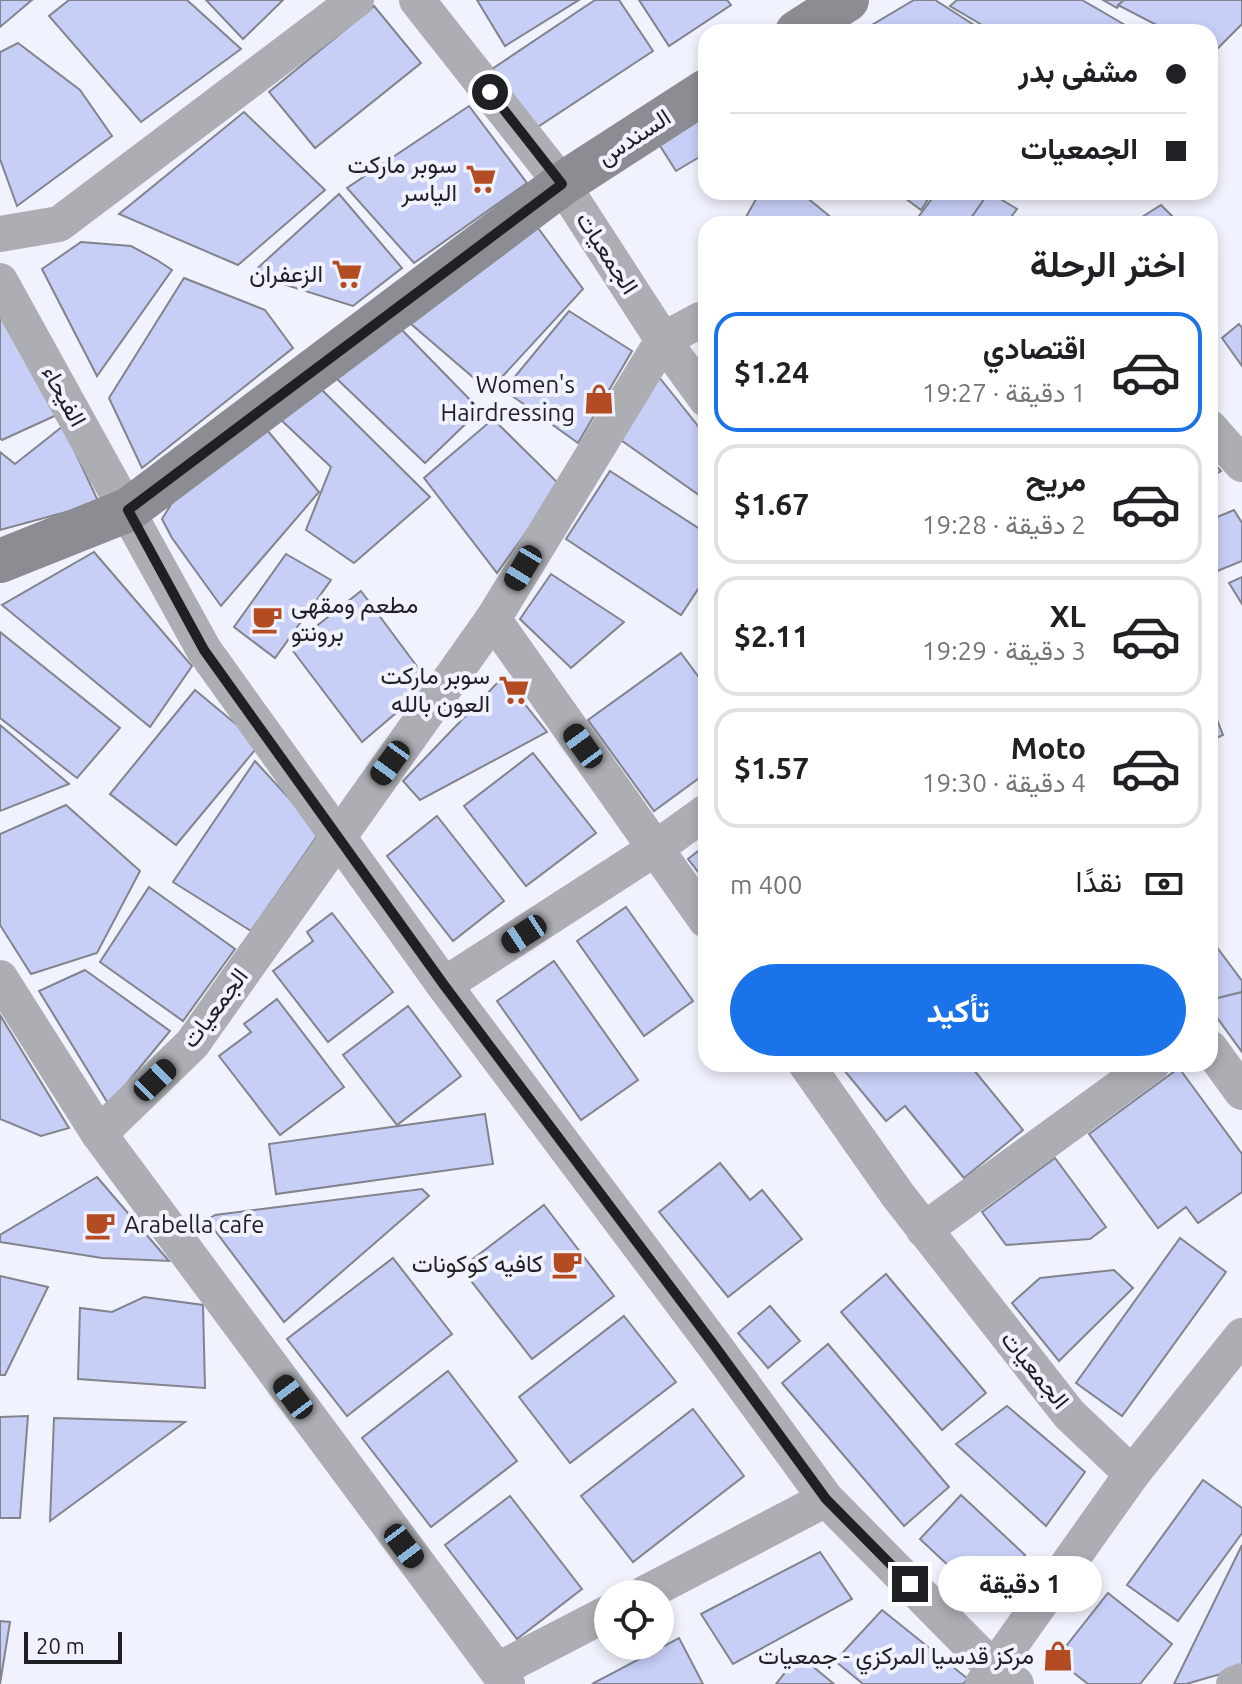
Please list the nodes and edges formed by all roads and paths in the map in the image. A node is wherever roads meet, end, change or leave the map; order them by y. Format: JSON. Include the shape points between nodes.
{"nodes":[{"id":1,"x":356,"y":0,"type":"edge"},
{"id":2,"x":417,"y":0,"type":"edge"},
{"id":3,"x":847,"y":0,"type":"edge"},
{"id":4,"x":810,"y":24,"type":"edge"},
{"id":5,"x":698,"y":96,"type":"edge"},
{"id":6,"x":562,"y":184,"type":"junction"},
{"id":7,"x":0,"y":234,"type":"edge"},
{"id":8,"x":0,"y":281,"type":"edge"},
{"id":9,"x":698,"y":321,"type":"edge"},
{"id":10,"x":663,"y":340,"type":"junction"},
{"id":11,"x":698,"y":388,"type":"edge"},
{"id":12,"x":1218,"y":437,"type":"edge"},
{"id":13,"x":1242,"y":464,"type":"edge"},
{"id":14,"x":128,"y":510,"type":"junction"},
{"id":15,"x":0,"y":561,"type":"edge"},
{"id":16,"x":493,"y":619,"type":"junction"},
{"id":17,"x":698,"y":818,"type":"edge"},
{"id":18,"x":338,"y":835,"type":"junction"},
{"id":19,"x":656,"y":848,"type":"junction"},
{"id":20,"x":698,"y":908,"type":"edge"},
{"id":21,"x":0,"y":978,"type":"edge"},
{"id":22,"x":444,"y":985,"type":"junction"},
{"id":23,"x":812,"y":1072,"type":"edge"},
{"id":24,"x":1141,"y":1072,"type":"edge"},
{"id":25,"x":99,"y":1134,"type":"junction"},
{"id":26,"x":924,"y":1230,"type":"junction"},
{"id":27,"x":1242,"y":1336,"type":"edge"},
{"id":28,"x":1132,"y":1474,"type":"junction"},
{"id":29,"x":826,"y":1499,"type":"junction"},
{"id":30,"x":671,"y":1580,"type":"edge"},
{"id":31,"x":594,"y":1621,"type":"edge"},
{"id":32,"x":502,"y":1677,"type":"edge"},
{"id":33,"x":998,"y":1679,"type":"edge"},
{"id":34,"x":1242,"y":1681,"type":"edge"},
{"id":35,"x":1234,"y":1684,"type":"edge"}],
"edges":[{"from":1,"to":7,"type":"street","via":[[59,224]]},
{"from":2,"to":6,"type":"street"},
{"from":3,"to":4,"type":"main road"},
{"from":5,"to":6,"type":"main road","name":"السندس"},
{"from":6,"to":10,"type":"street","name":"الجمعيات"},
{"from":6,"to":14,"type":"main road","name":"الجمعيات"},
{"from":8,"to":14,"type":"street","name":"الفيحاء"},
{"from":9,"to":10,"type":"street"},
{"from":10,"to":11,"type":"street","name":"الجمعيات"},
{"from":10,"to":16,"type":"street","name":"الجمعيات"},
{"from":12,"to":13,"type":"street"},
{"from":14,"to":15,"type":"main road","name":"الجمعيات"},
{"from":14,"to":18,"type":"street","via":[[204,650]]},
{"from":16,"to":18,"type":"street","name":"الجمعيات"},
{"from":16,"to":19,"type":"street"},
{"from":17,"to":19,"type":"street"},
{"from":18,"to":22,"type":"street"},
{"from":18,"to":25,"type":"street","name":"الجمعيات","via":[[192,1044]]},
{"from":19,"to":20,"type":"street"},
{"from":19,"to":22,"type":"street"},
{"from":21,"to":25,"type":"street"},
{"from":22,"to":29,"type":"street"},
{"from":23,"to":26,"type":"street","name":"الجمعيات"},
{"from":24,"to":26,"type":"street"},
{"from":25,"to":32,"type":"street"},
{"from":26,"to":28,"type":"street","name":"الجمعيات","via":[[1069,1414]]},
{"from":27,"to":28,"type":"street"},
{"from":28,"to":33,"type":"street"},
{"from":29,"to":30,"type":"street"},
{"from":29,"to":33,"type":"street"},
{"from":31,"to":32,"type":"street"},
{"from":34,"to":35,"type":"street"}]}
